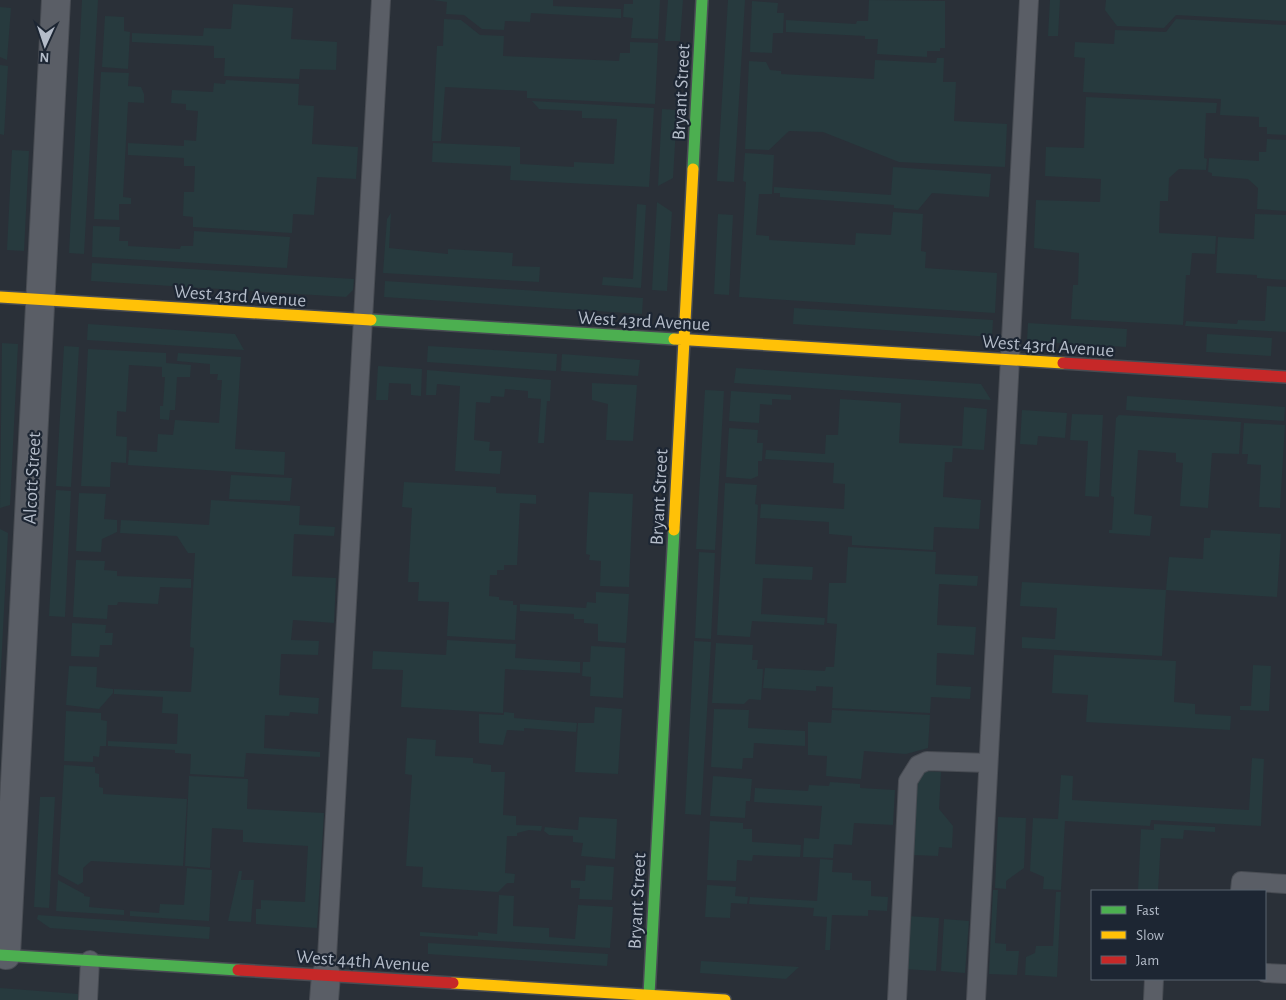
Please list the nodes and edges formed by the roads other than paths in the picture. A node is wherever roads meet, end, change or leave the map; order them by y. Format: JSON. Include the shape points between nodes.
{"nodes":[{"id":1,"x":56,"y":0,"type":"edge"},
{"id":2,"x":381,"y":0,"type":"edge"},
{"id":3,"x":702,"y":0,"type":"edge"},
{"id":4,"x":1029,"y":0,"type":"edge"},
{"id":5,"x":0,"y":297,"type":"edge"},
{"id":6,"x":40,"y":300,"type":"junction"},
{"id":7,"x":363,"y":320,"type":"junction"},
{"id":8,"x":684,"y":340,"type":"junction"},
{"id":9,"x":1010,"y":360,"type":"junction"},
{"id":10,"x":1286,"y":377,"type":"edge"},
{"id":11,"x":988,"y":762,"type":"junction"},
{"id":12,"x":1286,"y":884,"type":"edge"},
{"id":13,"x":1240,"y":890,"type":"edge"},
{"id":14,"x":3,"y":955,"type":"edge"},
{"id":15,"x":90,"y":960,"type":"junction"},
{"id":16,"x":1266,"y":973,"type":"edge"},
{"id":17,"x":1286,"y":974,"type":"edge"},
{"id":18,"x":1154,"y":980,"type":"edge"},
{"id":19,"x":325,"y":988,"type":"edge"},
{"id":20,"x":570,"y":995,"type":"edge"},
{"id":21,"x":649,"y":995,"type":"junction"},
{"id":22,"x":88,"y":1000,"type":"edge"},
{"id":23,"x":724,"y":1000,"type":"edge"},
{"id":24,"x":897,"y":1000,"type":"edge"},
{"id":25,"x":976,"y":1000,"type":"edge"},
{"id":26,"x":1153,"y":1000,"type":"edge"}],
"edges":[{"from":1,"to":6,"type":"street","name":"Alcott Street"},
{"from":2,"to":7,"type":"lane"},
{"from":3,"to":8,"type":"street","name":"Bryant Street"},
{"from":4,"to":9,"type":"lane"},
{"from":5,"to":6,"type":"street","name":"West 43rd Avenue"},
{"from":6,"to":7,"type":"street","name":"West 43rd Avenue"},
{"from":6,"to":14,"type":"street","name":"Alcott Street"},
{"from":7,"to":8,"type":"street","name":"West 43rd Avenue"},
{"from":7,"to":19,"type":"lane"},
{"from":8,"to":9,"type":"street","name":"West 43rd Avenue"},
{"from":8,"to":21,"type":"street","name":"Bryant Street"},
{"from":9,"to":10,"type":"street","name":"West 43rd Avenue"},
{"from":9,"to":11,"type":"lane"},
{"from":11,"to":24,"type":"lane","via":[[927,761],[918,765],[908,781]]},
{"from":11,"to":25,"type":"lane"},
{"from":12,"to":13,"type":"lane","via":[[1240,881]]},
{"from":14,"to":15,"type":"street","name":"West 44th Avenue"},
{"from":15,"to":19,"type":"street","name":"West 44th Avenue"},
{"from":15,"to":22,"type":"lane"},
{"from":16,"to":17,"type":"lane"},
{"from":18,"to":26,"type":"lane"},
{"from":19,"to":20,"type":"street","name":"West 44th Avenue"},
{"from":20,"to":21,"type":"street","name":"West 44th Avenue"},
{"from":21,"to":23,"type":"street","name":"West 44th Avenue"}]}
